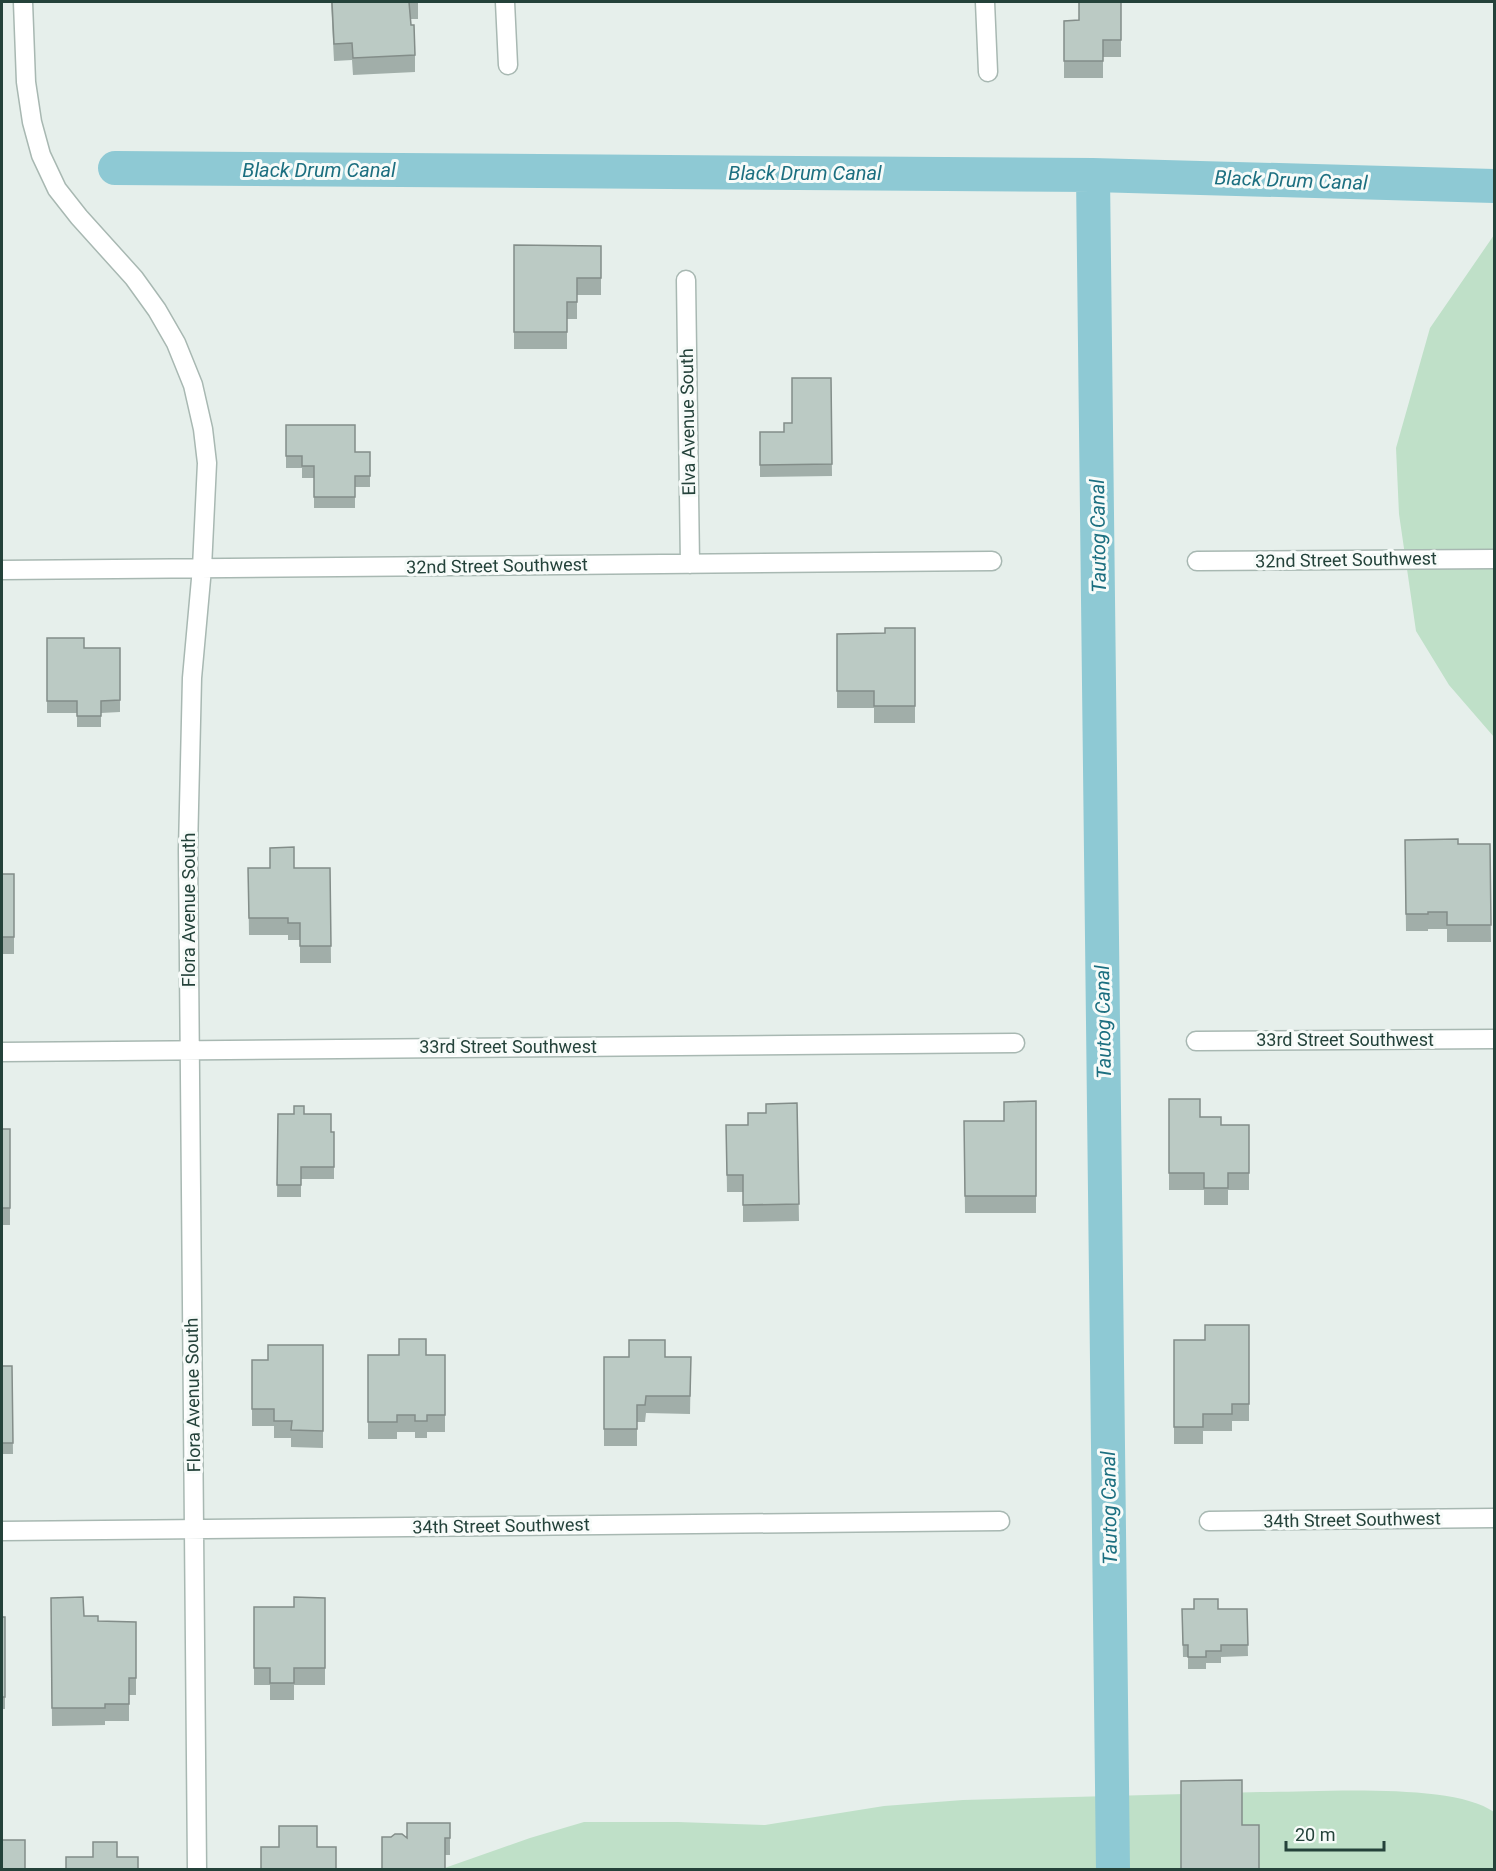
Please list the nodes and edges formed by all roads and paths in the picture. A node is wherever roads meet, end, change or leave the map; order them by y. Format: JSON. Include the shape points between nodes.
{"nodes":[{"id":1,"x":23,"y":2,"type":"edge"},
{"id":2,"x":505,"y":2,"type":"edge"},
{"id":3,"x":985,"y":2,"type":"edge"},
{"id":4,"x":508,"y":65,"type":"dead end"},
{"id":5,"x":988,"y":72,"type":"dead end"},
{"id":6,"x":686,"y":280,"type":"dead end"},
{"id":7,"x":1494,"y":559,"type":"edge"},
{"id":8,"x":992,"y":561,"type":"dead end"},
{"id":9,"x":1197,"y":561,"type":"dead end"},
{"id":10,"x":690,"y":564,"type":"junction"},
{"id":11,"x":202,"y":568,"type":"junction"},
{"id":12,"x":2,"y":570,"type":"edge"},
{"id":13,"x":1494,"y":1039,"type":"edge"},
{"id":14,"x":1196,"y":1041,"type":"dead end"},
{"id":15,"x":1016,"y":1043,"type":"dead end"},
{"id":16,"x":190,"y":1050,"type":"junction"},
{"id":17,"x":2,"y":1052,"type":"edge"},
{"id":18,"x":1494,"y":1518,"type":"edge"},
{"id":19,"x":1000,"y":1521,"type":"dead end"},
{"id":20,"x":1209,"y":1521,"type":"dead end"},
{"id":21,"x":194,"y":1529,"type":"junction"},
{"id":22,"x":2,"y":1531,"type":"edge"},
{"id":23,"x":197,"y":1869,"type":"edge"}],
"edges":[{"from":1,"to":11,"type":"street","name":"Flora Avenue South","via":[[26,81],[41,155],[57,189],[157,310],[193,385],[207,463]]},
{"from":2,"to":4,"type":"street"},
{"from":3,"to":5,"type":"street"},
{"from":6,"to":10,"type":"street","name":"Elva Avenue South"},
{"from":7,"to":9,"type":"street","name":"32nd Street Southwest"},
{"from":8,"to":10,"type":"street","name":"32nd Street Southwest"},
{"from":10,"to":11,"type":"street","name":"32nd Street Southwest"},
{"from":11,"to":12,"type":"street","name":"32nd Street Southwest"},
{"from":11,"to":16,"type":"street","name":"Flora Avenue South","via":[[192,678],[188,850]]},
{"from":13,"to":14,"type":"street","name":"33rd Street Southwest"},
{"from":15,"to":16,"type":"street","name":"33rd Street Southwest"},
{"from":16,"to":17,"type":"street","name":"33rd Street Southwest"},
{"from":16,"to":21,"type":"street","name":"Flora Avenue South"},
{"from":18,"to":20,"type":"street","name":"34th Street Southwest"},
{"from":19,"to":21,"type":"street","name":"34th Street Southwest"},
{"from":21,"to":22,"type":"street","name":"34th Street Southwest"},
{"from":21,"to":23,"type":"street","name":"Flora Avenue South"}]}
